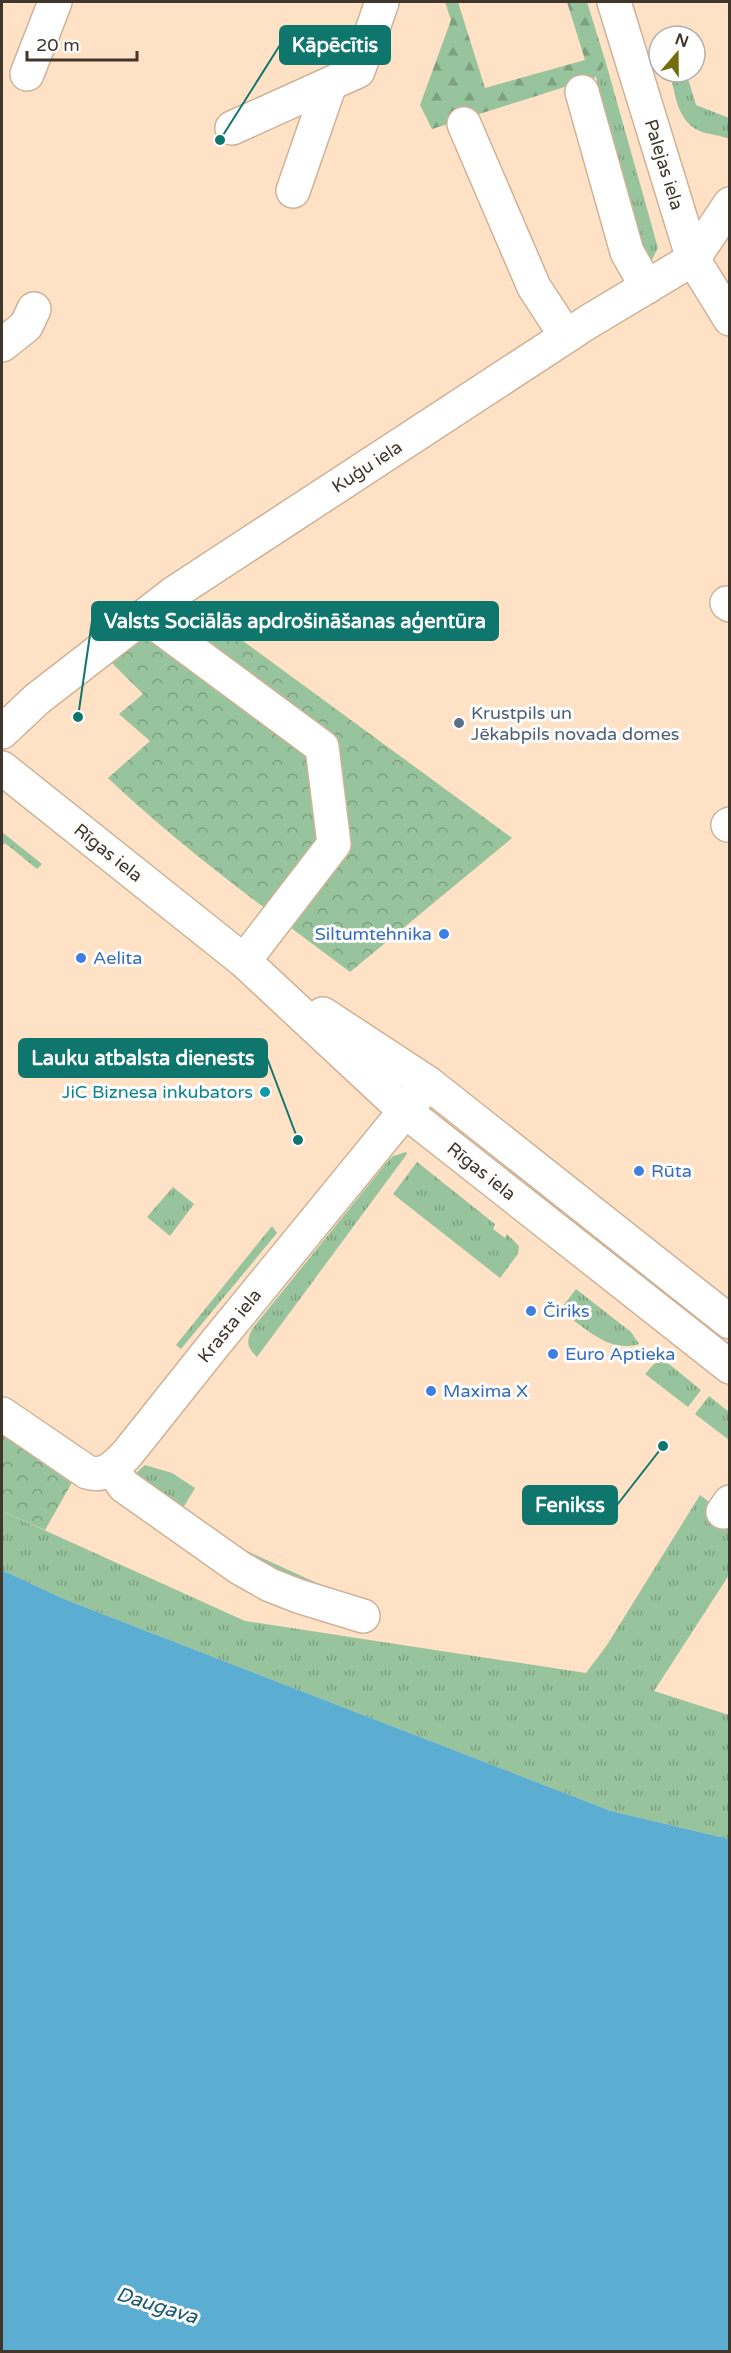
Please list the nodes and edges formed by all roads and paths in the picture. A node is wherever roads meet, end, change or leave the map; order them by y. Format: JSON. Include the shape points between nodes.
{"nodes":[{"id":1,"x":55,"y":2,"type":"edge"},
{"id":2,"x":382,"y":2,"type":"edge"},
{"id":3,"x":614,"y":2,"type":"edge"},
{"id":4,"x":27,"y":74,"type":"dead end"},
{"id":5,"x":330,"y":84,"type":"junction"},
{"id":6,"x":582,"y":92,"type":"dead end"},
{"id":7,"x":464,"y":124,"type":"dead end"},
{"id":8,"x":232,"y":128,"type":"dead end"},
{"id":9,"x":293,"y":191,"type":"dead end"},
{"id":10,"x":729,"y":204,"type":"edge"},
{"id":11,"x":693,"y":259,"type":"junction"},
{"id":12,"x":647,"y":286,"type":"junction"},
{"id":13,"x":34,"y":309,"type":"dead end"},
{"id":14,"x":729,"y":319,"type":"edge"},
{"id":15,"x":566,"y":336,"type":"junction"},
{"id":16,"x":2,"y":345,"type":"edge"},
{"id":17,"x":145,"y":616,"type":"junction"},
{"id":18,"x":2,"y":732,"type":"edge"},
{"id":19,"x":2,"y":768,"type":"edge"},
{"id":20,"x":244,"y":962,"type":"junction"},
{"id":21,"x":428,"y":1083,"type":"junction"},
{"id":22,"x":405,"y":1111,"type":"junction"},
{"id":23,"x":729,"y":1322,"type":"edge"},
{"id":24,"x":729,"y":1367,"type":"edge"},
{"id":25,"x":2,"y":1414,"type":"edge"},
{"id":26,"x":112,"y":1469,"type":"junction"},
{"id":27,"x":363,"y":1616,"type":"dead end"}],
"edges":[{"from":1,"to":4,"type":"street"},
{"from":2,"to":5,"type":"street","via":[[358,70]]},
{"from":3,"to":11,"type":"street","name":"Palejas iela"},
{"from":5,"to":8,"type":"street"},
{"from":5,"to":9,"type":"street"},
{"from":6,"to":12,"type":"street","via":[[627,252]]},
{"from":7,"to":15,"type":"street","via":[[534,287]]},
{"from":10,"to":11,"type":"street","name":"Kuģu iela"},
{"from":11,"to":12,"type":"street","name":"Kuģu iela"},
{"from":11,"to":14,"type":"street","name":"Palejas iela"},
{"from":12,"to":15,"type":"street","name":"Kuģu iela"},
{"from":13,"to":16,"type":"street","via":[[26,326]]},
{"from":15,"to":17,"type":"street","name":"Kuģu iela"},
{"from":17,"to":18,"type":"street","name":"Kuģu iela","via":[[37,699]]},
{"from":17,"to":20,"type":"street","via":[[322,747],[334,844]]},
{"from":19,"to":20,"type":"street","name":"Rīgas iela"},
{"from":20,"to":21,"type":"street","name":"Rīgas iela"},
{"from":20,"to":22,"type":"street","name":"Rīgas iela"},
{"from":21,"to":22,"type":"street","name":"Krasta iela"},
{"from":21,"to":23,"type":"street","name":"Rīgas iela"},
{"from":22,"to":24,"type":"street","name":"Rīgas iela"},
{"from":22,"to":26,"type":"street","name":"Krasta iela","via":[[128,1455]]},
{"from":25,"to":26,"type":"street","via":[[87,1472]]},
{"from":26,"to":27,"type":"street","via":[[124,1486],[240,1568],[298,1596]]}]}
